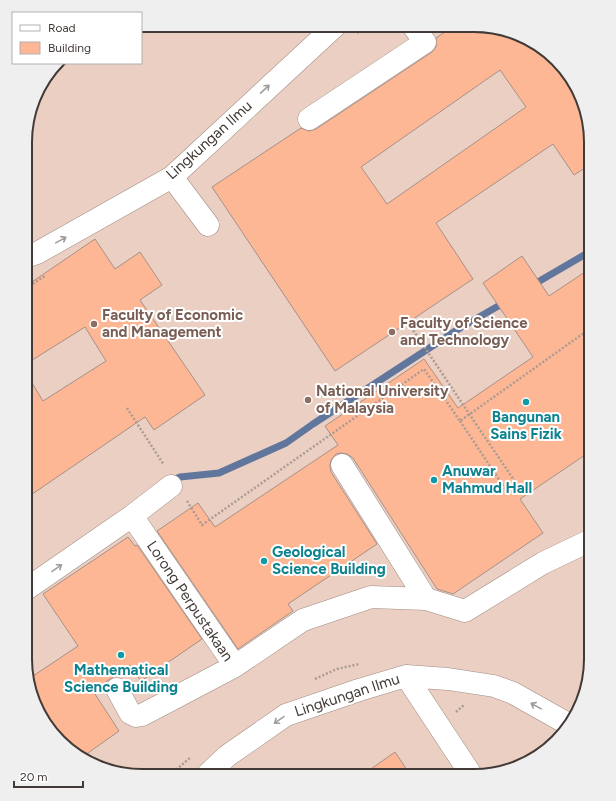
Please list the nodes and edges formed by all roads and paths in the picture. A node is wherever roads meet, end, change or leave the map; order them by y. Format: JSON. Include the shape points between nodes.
{"nodes":[{"id":1,"x":329,"y":32,"type":"edge"},
{"id":2,"x":418,"y":32,"type":"edge"},
{"id":3,"x":309,"y":119,"type":"dead end"},
{"id":4,"x":172,"y":177,"type":"junction"},
{"id":5,"x":208,"y":225,"type":"dead end"},
{"id":6,"x":32,"y":256,"type":"edge"},
{"id":7,"x":411,"y":327,"type":"dead end"},
{"id":8,"x":584,"y":333,"type":"edge"},
{"id":9,"x":127,"y":408,"type":"dead end"},
{"id":10,"x":460,"y":421,"type":"junction"},
{"id":11,"x":342,"y":465,"type":"dead end"},
{"id":12,"x":174,"y":484,"type":"junction"},
{"id":13,"x":132,"y":516,"type":"junction"},
{"id":14,"x":584,"y":543,"type":"edge"},
{"id":15,"x":32,"y":585,"type":"edge"},
{"id":16,"x":426,"y":599,"type":"junction"},
{"id":17,"x":235,"y":666,"type":"junction"},
{"id":18,"x":406,"y":676,"type":"junction"},
{"id":19,"x":117,"y":689,"type":"dead end"},
{"id":20,"x":564,"y":722,"type":"edge"},
{"id":21,"x":214,"y":769,"type":"edge"},
{"id":22,"x":467,"y":769,"type":"edge"}],
"edges":[{"from":4,"to":1,"type":"street","name":"Lingkungan Ilmu","one_way":true},
{"from":2,"to":3,"type":"street","via":[[425,42]]},
{"from":4,"to":5,"type":"street"},
{"from":6,"to":4,"type":"street","name":"Lingkungan Ilmu","one_way":true},
{"from":7,"to":10,"type":"path","bridge":true,"via":[[518,486],[508,493]]},
{"from":8,"to":10,"type":"path"},
{"from":9,"to":12,"type":"path"},
{"from":10,"to":12,"type":"path","via":[[424,369],[202,525]]},
{"from":11,"to":16,"type":"street"},
{"from":12,"to":13,"type":"street"},
{"from":15,"to":13,"type":"street","one_way":true},
{"from":13,"to":17,"type":"street","name":"Lorong Perpustakaan"},
{"from":14,"to":16,"type":"street","name":"Lorong Perpustakaan","via":[[543,563],[465,611]]},
{"from":16,"to":17,"type":"street","name":"Lorong Perpustakaan","via":[[371,597],[302,620]]},
{"from":17,"to":19,"type":"street","via":[[142,715],[136,716],[130,712]]},
{"from":20,"to":18,"type":"street","name":"Lingkungan Ilmu","one_way":true,"via":[[513,693],[494,686]]},
{"from":18,"to":21,"type":"street","name":"Lingkungan Ilmu","one_way":true,"via":[[286,715],[227,756]]},
{"from":18,"to":22,"type":"street"}]}
